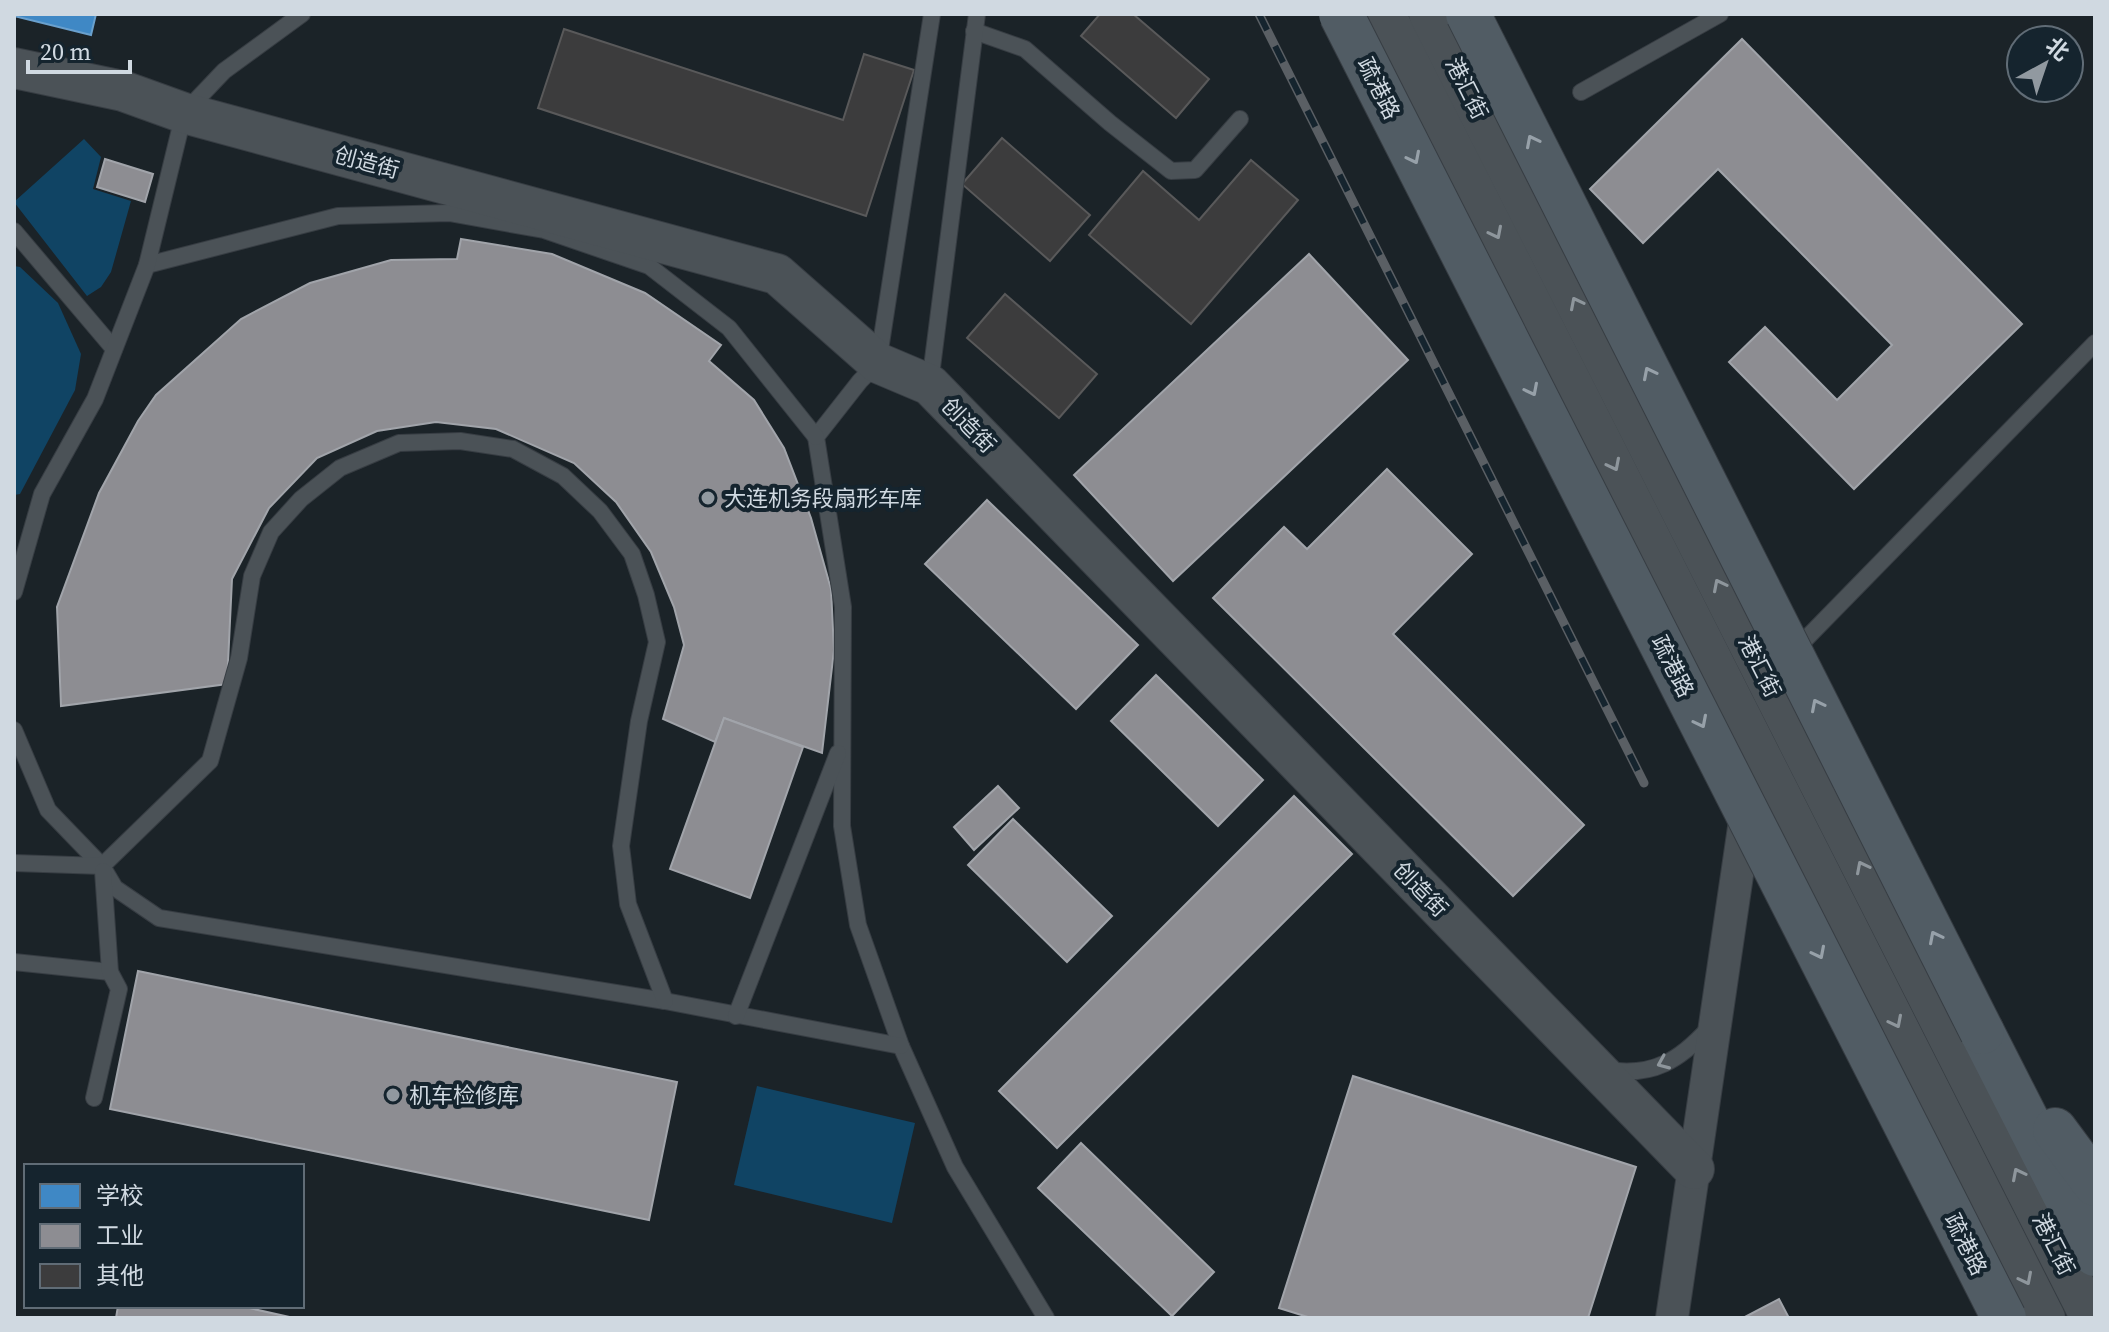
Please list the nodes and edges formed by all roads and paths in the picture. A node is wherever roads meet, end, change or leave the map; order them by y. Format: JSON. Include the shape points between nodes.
{"nodes":[{"id":1,"x":302,"y":14,"type":"edge"},
{"id":2,"x":932,"y":14,"type":"edge"},
{"id":3,"x":977,"y":14,"type":"edge"},
{"id":4,"x":1341,"y":14,"type":"edge"},
{"id":5,"x":1385,"y":14,"type":"edge"},
{"id":6,"x":1429,"y":14,"type":"edge"},
{"id":7,"x":1468,"y":14,"type":"edge"},
{"id":8,"x":1720,"y":14,"type":"edge"},
{"id":9,"x":974,"y":31,"type":"junction"},
{"id":10,"x":14,"y":68,"type":"edge"},
{"id":11,"x":1581,"y":92,"type":"dead end"},
{"id":12,"x":184,"y":113,"type":"junction"},
{"id":13,"x":1240,"y":119,"type":"dead end"},
{"id":14,"x":14,"y":231,"type":"edge"},
{"id":15,"x":147,"y":265,"type":"junction"},
{"id":16,"x":2095,"y":343,"type":"edge"},
{"id":17,"x":114,"y":349,"type":"junction"},
{"id":18,"x":878,"y":363,"type":"junction"},
{"id":19,"x":930,"y":385,"type":"junction"},
{"id":20,"x":816,"y":437,"type":"junction"},
{"id":21,"x":17,"y":576,"type":"edge"},
{"id":22,"x":14,"y":592,"type":"edge"},
{"id":23,"x":1743,"y":632,"type":"junction"},
{"id":24,"x":1813,"y":632,"type":"junction"},
{"id":25,"x":1766,"y":679,"type":"junction"},
{"id":26,"x":14,"y":730,"type":"edge"},
{"id":27,"x":842,"y":745,"type":"junction"},
{"id":28,"x":1756,"y":747,"type":"junction"},
{"id":29,"x":14,"y":863,"type":"edge"},
{"id":30,"x":102,"y":866,"type":"junction"},
{"id":31,"x":14,"y":962,"type":"edge"},
{"id":32,"x":110,"y":972,"type":"junction"},
{"id":33,"x":665,"y":1001,"type":"junction"},
{"id":34,"x":736,"y":1016,"type":"junction"},
{"id":35,"x":1715,"y":1020,"type":"junction"},
{"id":36,"x":1982,"y":1032,"type":"junction"},
{"id":37,"x":901,"y":1046,"type":"junction"},
{"id":38,"x":1596,"y":1068,"type":"junction"},
{"id":39,"x":94,"y":1098,"type":"dead end"},
{"id":40,"x":1694,"y":1169,"type":"junction"},
{"id":41,"x":2095,"y":1184,"type":"edge"},
{"id":42,"x":2095,"y":1254,"type":"edge"},
{"id":43,"x":1046,"y":1318,"type":"edge"},
{"id":44,"x":1672,"y":1318,"type":"edge"},
{"id":45,"x":2004,"y":1318,"type":"edge"},
{"id":46,"x":2045,"y":1318,"type":"edge"},
{"id":47,"x":2091,"y":1318,"type":"edge"}],
"edges":[{"from":1,"to":12,"type":"lane","via":[[224,71]]},
{"from":2,"to":18,"type":"lane"},
{"from":3,"to":9,"type":"lane"},
{"from":4,"to":45,"type":"highway","name":"疏港路","one_way":true,"bridge":true},
{"from":5,"to":28,"type":"street","name":"港汇街","one_way":true},
{"from":23,"to":6,"type":"street","name":"港汇街","one_way":true},
{"from":36,"to":7,"type":"highway","one_way":true,"bridge":true},
{"from":8,"to":11,"type":"lane"},
{"from":9,"to":13,"type":"lane","via":[[1025,49],[1171,171],[1195,170]]},
{"from":9,"to":19,"type":"lane"},
{"from":10,"to":12,"type":"street","name":"创造街","via":[[123,91]]},
{"from":12,"to":15,"type":"lane"},
{"from":12,"to":18,"type":"street","name":"创造街","via":[[777,274]]},
{"from":14,"to":17,"type":"lane"},
{"from":15,"to":17,"type":"lane"},
{"from":15,"to":20,"type":"lane","via":[[338,216],[449,213],[544,230],[649,266],[729,328]]},
{"from":16,"to":24,"type":"lane"},
{"from":17,"to":21,"type":"lane","via":[[95,399],[42,494]]},
{"from":18,"to":19,"type":"street","name":"创造街"},
{"from":18,"to":20,"type":"lane"},
{"from":19,"to":38,"type":"street","name":"创造街"},
{"from":20,"to":27,"type":"lane","via":[[843,607]]},
{"from":21,"to":22,"type":"lane"},
{"from":23,"to":24,"type":"lane","via":[[1765,640]]},
{"from":23,"to":25,"type":"street","name":"港汇街"},
{"from":24,"to":25,"type":"lane"},
{"from":25,"to":28,"type":"street"},
{"from":47,"to":25,"type":"street","name":"港汇街","one_way":true},
{"from":26,"to":30,"type":"lane","via":[[48,810]]},
{"from":27,"to":34,"type":"lane"},
{"from":27,"to":37,"type":"lane","via":[[842,826],[858,925]]},
{"from":28,"to":35,"type":"street"},
{"from":28,"to":46,"type":"street","name":"港汇街","one_way":true},
{"from":29,"to":30,"type":"lane"},
{"from":30,"to":32,"type":"lane"},
{"from":30,"to":33,"type":"lane","via":[[115,888],[159,918]]},
{"from":30,"to":33,"type":"lane","via":[[210,761],[239,658],[252,576],[271,532],[301,499],[340,468],[399,443],[460,441],[513,449],[563,476],[600,511],[632,554],[646,595],[657,642],[621,846],[628,904]]},
{"from":31,"to":32,"type":"lane"},
{"from":32,"to":39,"type":"lane","via":[[119,989]]},
{"from":33,"to":34,"type":"lane"},
{"from":34,"to":37,"type":"lane"},
{"from":35,"to":38,"type":"lane","one_way":true,"via":[[1690,1049],[1662,1066],[1630,1073]]},
{"from":35,"to":40,"type":"street"},
{"from":36,"to":41,"type":"highway"},
{"from":36,"to":42,"type":"highway"},
{"from":37,"to":43,"type":"lane","via":[[955,1167]]},
{"from":38,"to":40,"type":"street","name":"创造街"},
{"from":40,"to":44,"type":"street"}]}
